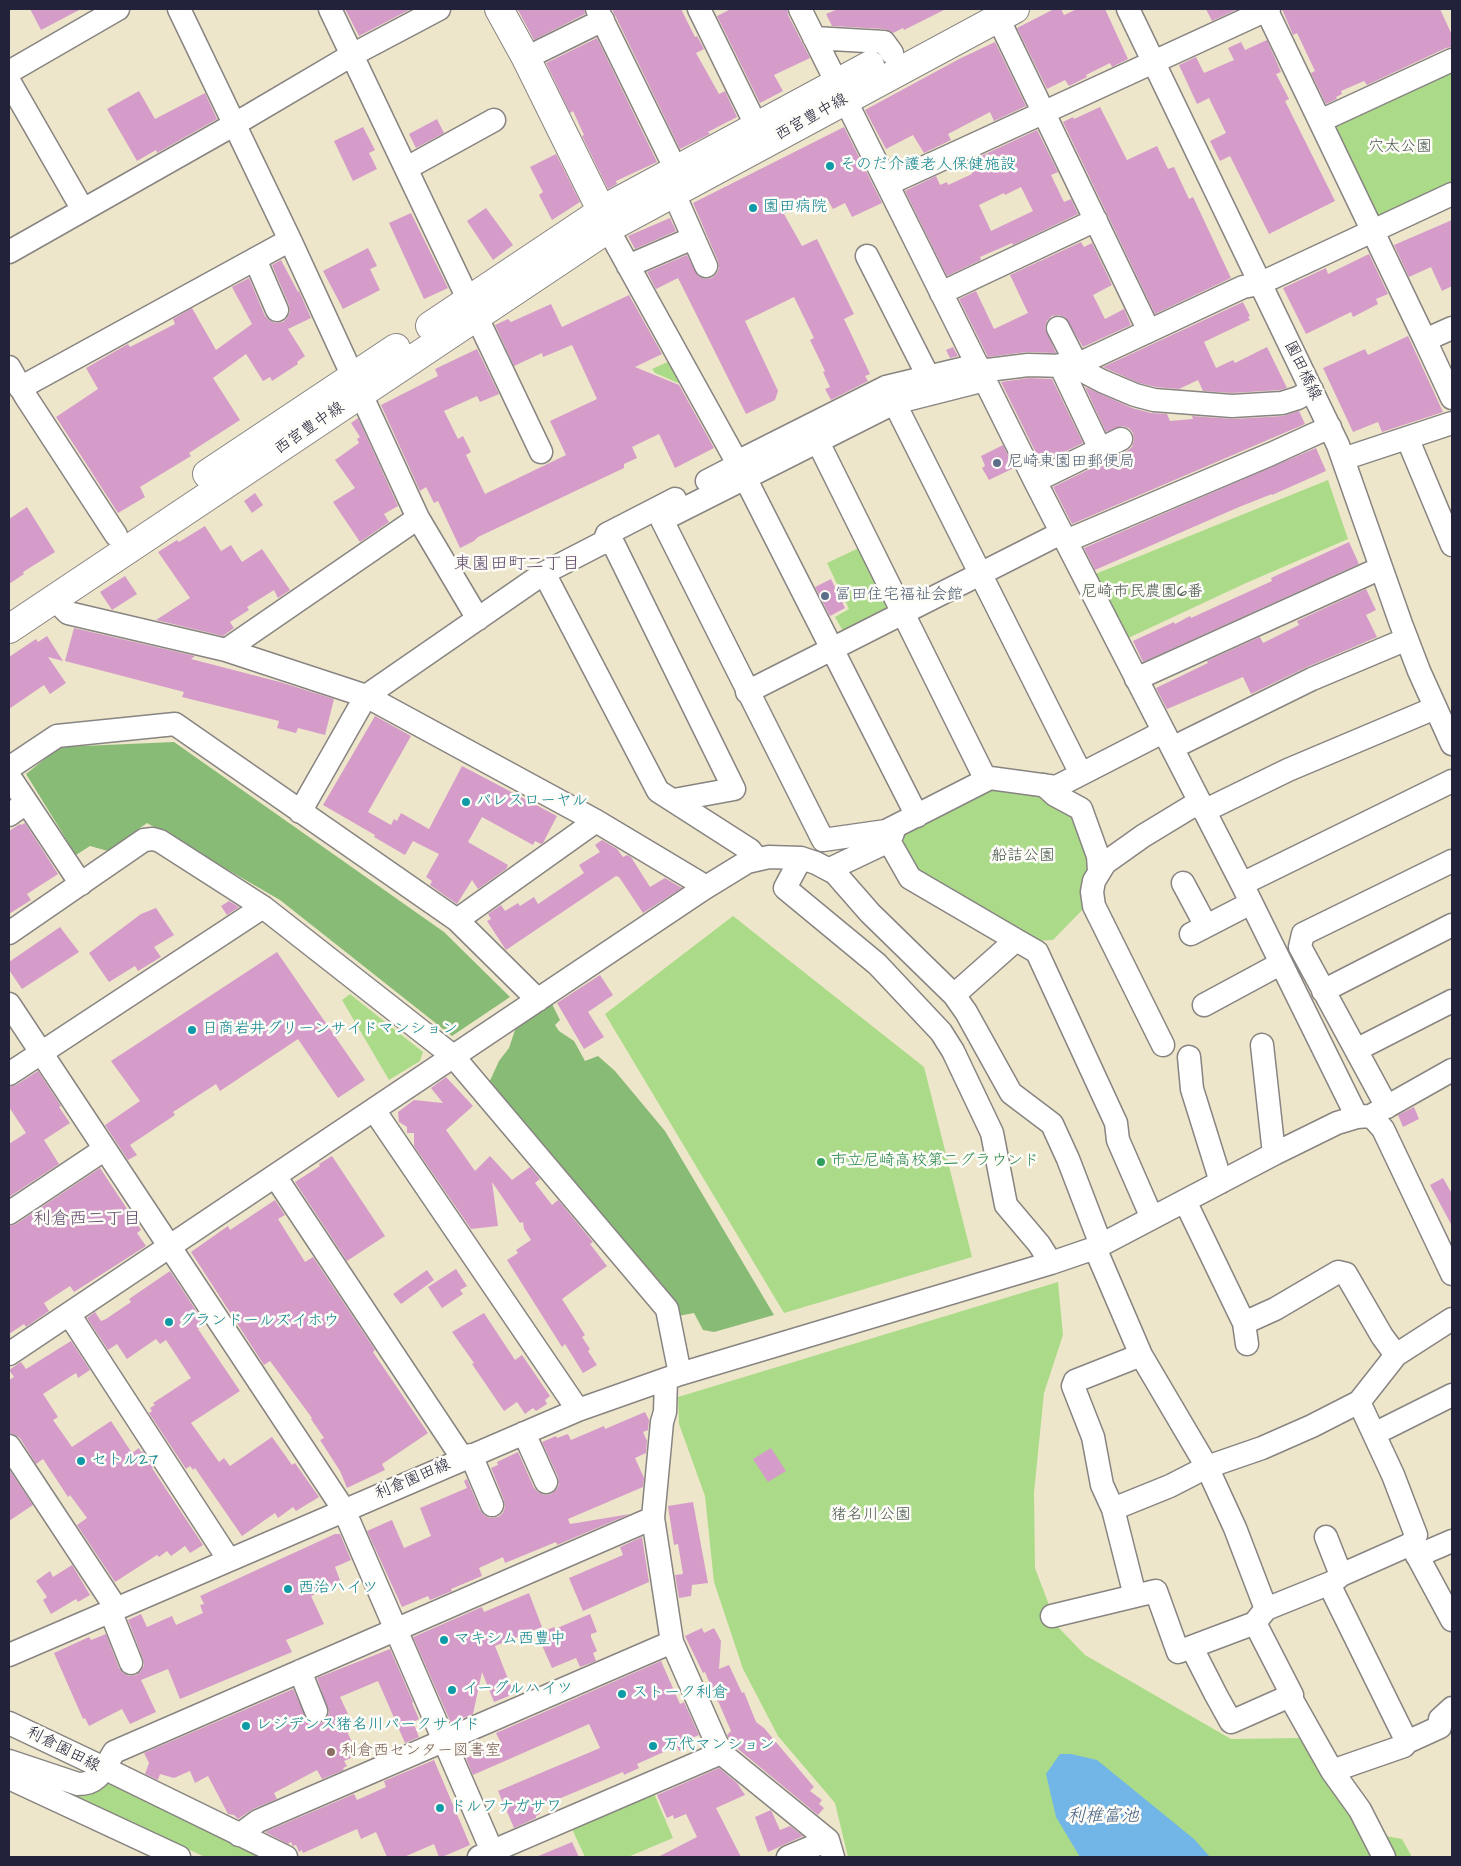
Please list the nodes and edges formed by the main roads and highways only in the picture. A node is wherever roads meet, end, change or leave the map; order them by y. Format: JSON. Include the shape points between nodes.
{"nodes":[{"id":1,"x":499,"y":9,"type":"edge"},
{"id":2,"x":996,"y":12,"type":"edge"},
{"id":3,"x":840,"y":91,"type":"junction"},
{"id":4,"x":606,"y":219,"type":"junction"},
{"id":5,"x":357,"y":386,"type":"junction"},
{"id":6,"x":9,"y":606,"type":"edge"},
{"id":7,"x":9,"y":629,"type":"edge"}],
"edges":[{"from":1,"to":4,"type":"main road"},
{"from":2,"to":3,"type":"main road","name":"西宮豊中線"},
{"from":2,"to":3,"type":"main road","name":"西宮豊中線","via":[[892,53]]},
{"from":3,"to":4,"type":"main road","name":"西宮豊中線"},
{"from":3,"to":4,"type":"main road","name":"西宮豊中線","via":[[756,126],[676,170]]},
{"from":4,"to":5,"type":"main road","name":"西宮豊中線"},
{"from":5,"to":6,"type":"main road","name":"西宮豊中線","via":[[116,535]]},
{"from":5,"to":7,"type":"main road","name":"西宮豊中線"}]}
